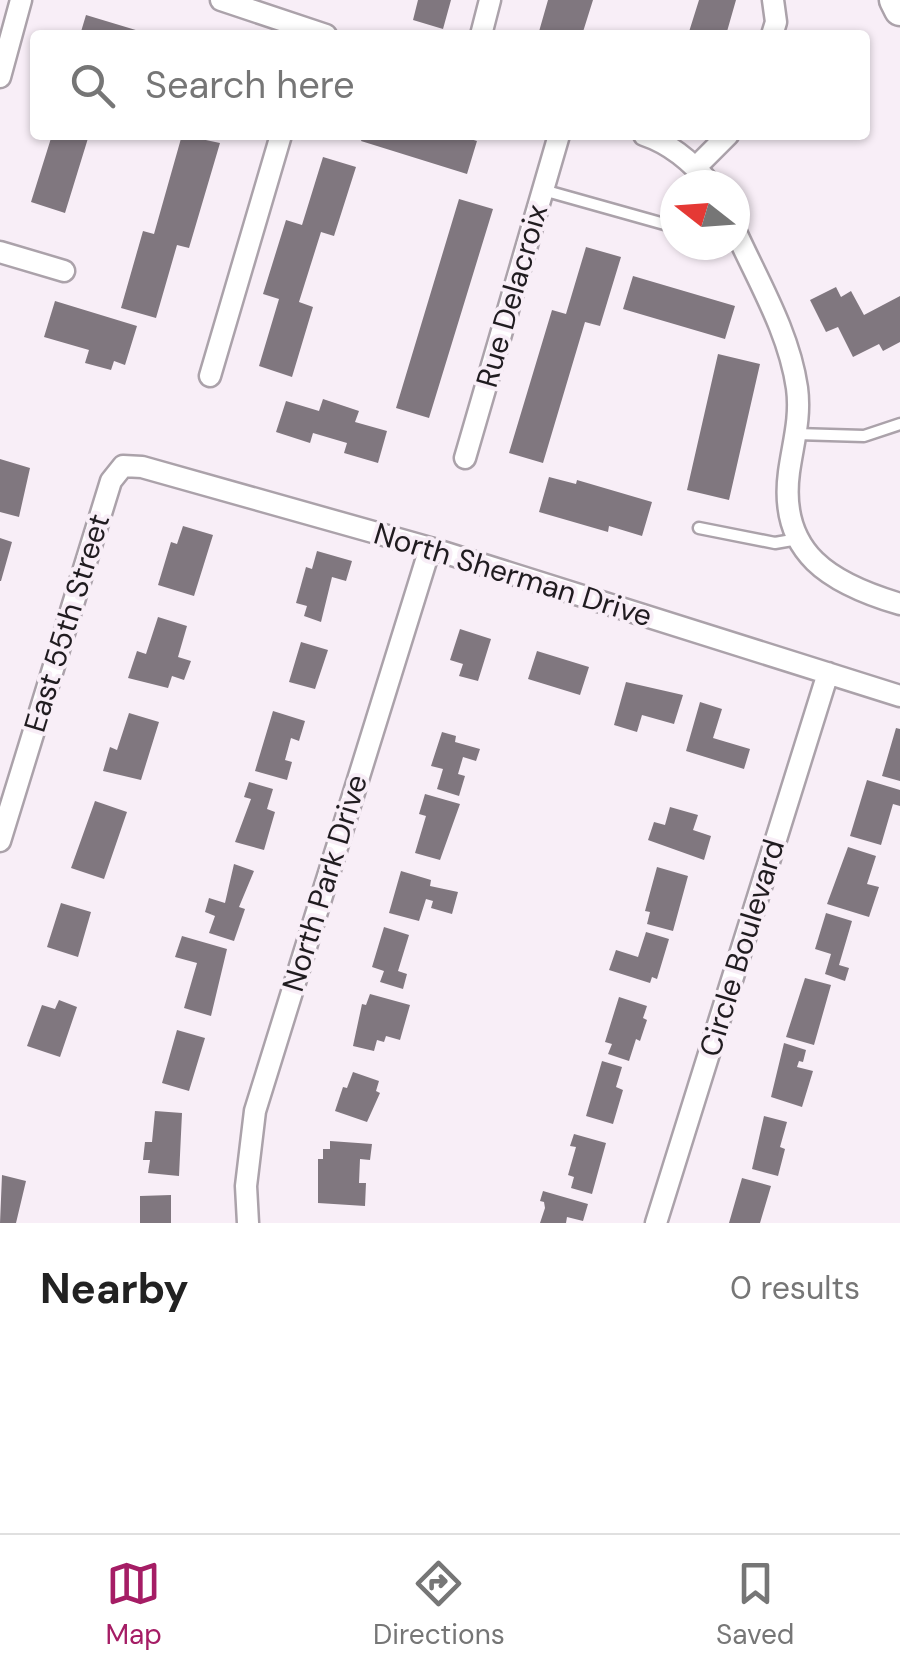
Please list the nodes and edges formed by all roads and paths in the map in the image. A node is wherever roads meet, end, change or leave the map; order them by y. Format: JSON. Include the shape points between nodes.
{"nodes":[{"id":1,"x":21,"y":0,"type":"edge"},
{"id":2,"x":221,"y":0,"type":"edge"},
{"id":3,"x":490,"y":0,"type":"edge"},
{"id":4,"x":773,"y":0,"type":"edge"},
{"id":5,"x":895,"y":0,"type":"edge"},
{"id":6,"x":900,"y":10,"type":"edge"},
{"id":7,"x":307,"y":30,"type":"edge"},
{"id":8,"x":482,"y":30,"type":"edge"},
{"id":9,"x":774,"y":30,"type":"edge"},
{"id":10,"x":0,"y":77,"type":"edge"},
{"id":11,"x":279,"y":140,"type":"edge"},
{"id":12,"x":557,"y":140,"type":"edge"},
{"id":13,"x":660,"y":140,"type":"edge"},
{"id":14,"x":723,"y":140,"type":"edge"},
{"id":15,"x":695,"y":168,"type":"joint"},
{"id":16,"x":542,"y":190,"type":"junction"},
{"id":17,"x":660,"y":224,"type":"edge"},
{"id":18,"x":0,"y":252,"type":"edge"},
{"id":19,"x":749,"y":260,"type":"edge"},
{"id":20,"x":64,"y":271,"type":"dead end"},
{"id":21,"x":210,"y":376,"type":"dead end"},
{"id":22,"x":900,"y":424,"type":"edge"},
{"id":23,"x":796,"y":434,"type":"junction"},
{"id":24,"x":465,"y":458,"type":"dead end"},
{"id":25,"x":122,"y":466,"type":"joint"},
{"id":26,"x":699,"y":528,"type":"dead end"},
{"id":27,"x":799,"y":539,"type":"junction"},
{"id":28,"x":430,"y":548,"type":"junction"},
{"id":29,"x":900,"y":604,"type":"edge"},
{"id":30,"x":828,"y":673,"type":"junction"},
{"id":31,"x":900,"y":696,"type":"edge"},
{"id":32,"x":0,"y":840,"type":"edge"},
{"id":33,"x":248,"y":1223,"type":"edge"},
{"id":34,"x":656,"y":1223,"type":"edge"}],
"edges":[{"from":1,"to":10,"type":"street"},
{"from":2,"to":7,"type":"street"},
{"from":3,"to":8,"type":"street"},
{"from":4,"to":9,"type":"street"},
{"from":5,"to":6,"type":"main road"},
{"from":11,"to":21,"type":"street"},
{"from":12,"to":16,"type":"street","name":"Rue Delacroix"},
{"from":13,"to":15,"type":"street"},
{"from":14,"to":15,"type":"street"},
{"from":16,"to":17,"type":"lane"},
{"from":16,"to":24,"type":"street","name":"Rue Delacroix"},
{"from":18,"to":20,"type":"street"},
{"from":19,"to":23,"type":"street","via":[[791,354]]},
{"from":22,"to":23,"type":"lane","via":[[864,436]]},
{"from":23,"to":27,"type":"street","via":[[788,502]]},
{"from":25,"to":28,"type":"street","name":"North Sherman Drive"},
{"from":25,"to":32,"type":"street","name":"East 55th Street","via":[[110,481]]},
{"from":26,"to":27,"type":"lane","via":[[775,543]]},
{"from":27,"to":29,"type":"street","via":[[838,582]]},
{"from":28,"to":30,"type":"street","name":"North Sherman Drive"},
{"from":28,"to":33,"type":"street","name":"North Park Drive","via":[[255,1111]]},
{"from":30,"to":31,"type":"street","name":"North Sherman Drive"},
{"from":30,"to":34,"type":"street","name":"Circle Boulevard"}]}
